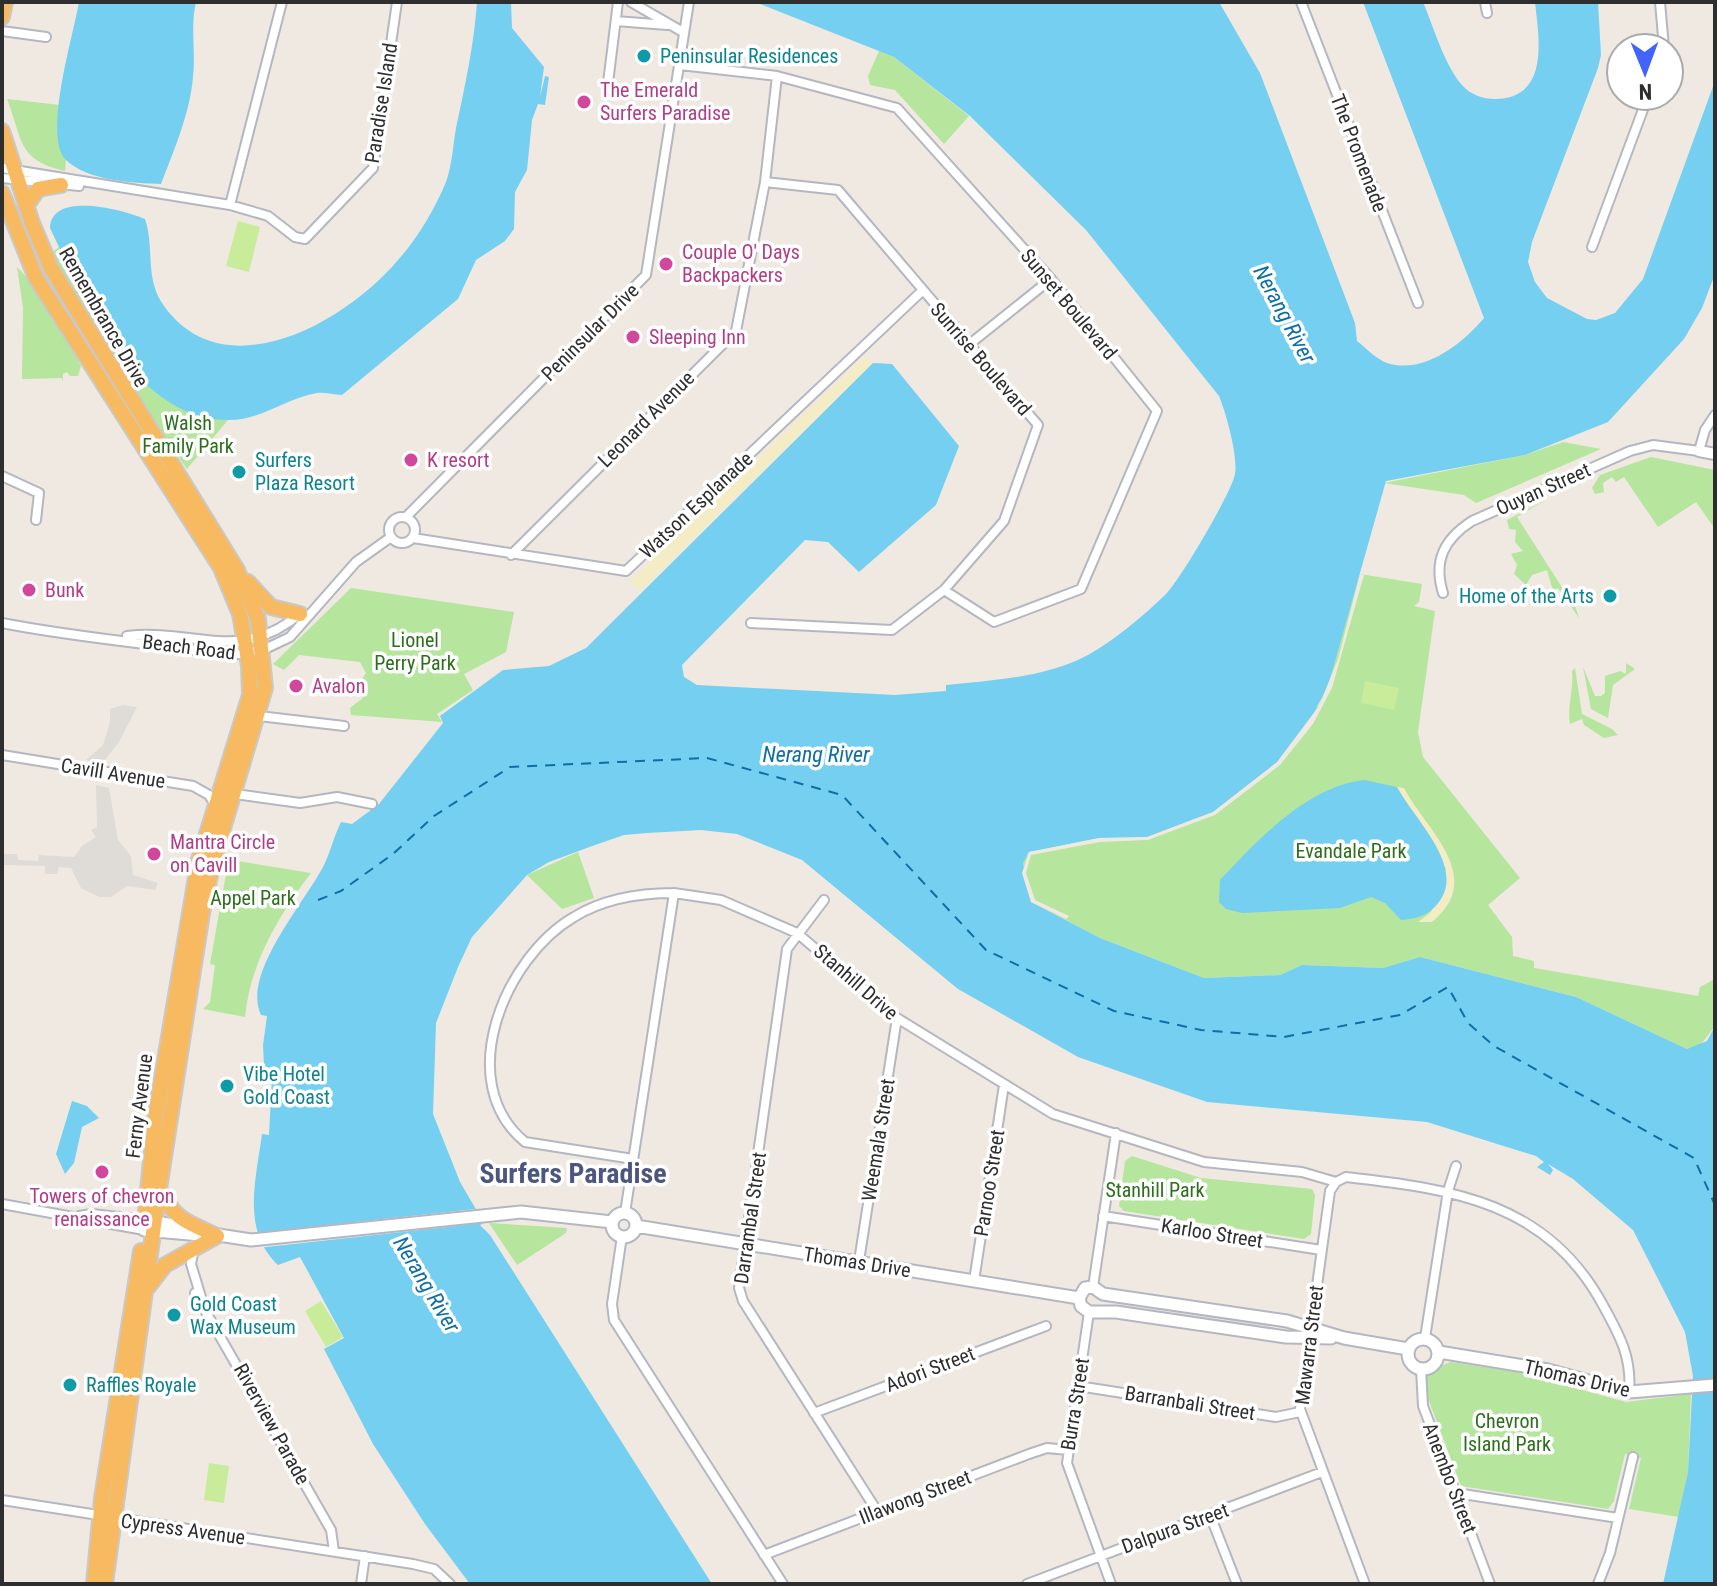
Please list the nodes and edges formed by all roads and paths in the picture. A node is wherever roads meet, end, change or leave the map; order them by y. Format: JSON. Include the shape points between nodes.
{"nodes":[{"id":1,"x":5,"y":2,"type":"edge"},
{"id":2,"x":282,"y":2,"type":"edge"},
{"id":3,"x":397,"y":2,"type":"edge"},
{"id":4,"x":618,"y":2,"type":"edge"},
{"id":5,"x":631,"y":2,"type":"edge"},
{"id":6,"x":689,"y":2,"type":"edge"},
{"id":7,"x":1301,"y":2,"type":"edge"},
{"id":8,"x":1485,"y":2,"type":"edge"},
{"id":9,"x":1660,"y":2,"type":"edge"},
{"id":10,"x":1487,"y":13,"type":"dead end"},
{"id":11,"x":2,"y":17,"type":"edge"},
{"id":12,"x":616,"y":21,"type":"junction"},
{"id":13,"x":672,"y":25,"type":"junction"},
{"id":14,"x":2,"y":31,"type":"edge"},
{"id":15,"x":683,"y":32,"type":"junction"},
{"id":16,"x":1663,"y":32,"type":"edge"},
{"id":17,"x":46,"y":37,"type":"dead end"},
{"id":18,"x":680,"y":65,"type":"junction"},
{"id":19,"x":777,"y":76,"type":"junction"},
{"id":20,"x":607,"y":91,"type":"dead end"},
{"id":21,"x":1642,"y":112,"type":"edge"},
{"id":22,"x":2,"y":131,"type":"edge"},
{"id":23,"x":8,"y":173,"type":"edge"},
{"id":24,"x":765,"y":182,"type":"junction"},
{"id":25,"x":61,"y":185,"type":"junction"},
{"id":26,"x":92,"y":185,"type":"junction"},
{"id":27,"x":2,"y":193,"type":"edge"},
{"id":28,"x":230,"y":205,"type":"junction"},
{"id":29,"x":26,"y":206,"type":"junction"},
{"id":30,"x":1592,"y":247,"type":"dead end"},
{"id":31,"x":1051,"y":279,"type":"junction"},
{"id":32,"x":922,"y":291,"type":"junction"},
{"id":33,"x":1418,"y":303,"type":"dead end"},
{"id":34,"x":971,"y":343,"type":"junction"},
{"id":35,"x":1715,"y":415,"type":"edge"},
{"id":36,"x":1699,"y":451,"type":"junction"},
{"id":37,"x":1715,"y":454,"type":"edge"},
{"id":38,"x":2,"y":476,"type":"edge"},
{"id":39,"x":406,"y":517,"type":"junction"},
{"id":40,"x":36,"y":520,"type":"dead end"},
{"id":41,"x":391,"y":537,"type":"junction"},
{"id":42,"x":413,"y":538,"type":"junction"},
{"id":43,"x":511,"y":555,"type":"junction"},
{"id":44,"x":237,"y":570,"type":"junction"},
{"id":45,"x":944,"y":590,"type":"junction"},
{"id":46,"x":1443,"y":593,"type":"dead end"},
{"id":47,"x":324,"y":596,"type":"junction"},
{"id":48,"x":300,"y":614,"type":"junction"},
{"id":49,"x":2,"y":623,"type":"edge"},
{"id":50,"x":751,"y":623,"type":"dead end"},
{"id":51,"x":262,"y":644,"type":"junction"},
{"id":52,"x":246,"y":647,"type":"junction"},
{"id":53,"x":259,"y":716,"type":"junction"},
{"id":54,"x":344,"y":726,"type":"dead end"},
{"id":55,"x":2,"y":755,"type":"edge"},
{"id":56,"x":235,"y":794,"type":"junction"},
{"id":57,"x":372,"y":804,"type":"dead end"},
{"id":58,"x":215,"y":806,"type":"junction"},
{"id":59,"x":674,"y":893,"type":"junction"},
{"id":60,"x":824,"y":900,"type":"dead end"},
{"id":61,"x":797,"y":933,"type":"junction"},
{"id":62,"x":897,"y":1018,"type":"junction"},
{"id":63,"x":181,"y":1041,"type":"junction"},
{"id":64,"x":1004,"y":1085,"type":"junction"},
{"id":65,"x":155,"y":1119,"type":"junction"},
{"id":66,"x":1116,"y":1133,"type":"junction"},
{"id":67,"x":633,"y":1159,"type":"junction"},
{"id":68,"x":1456,"y":1166,"type":"dead end"},
{"id":69,"x":1336,"y":1182,"type":"junction"},
{"id":70,"x":159,"y":1189,"type":"junction"},
{"id":71,"x":1448,"y":1191,"type":"junction"},
{"id":72,"x":2,"y":1204,"type":"edge"},
{"id":73,"x":625,"y":1213,"type":"junction"},
{"id":74,"x":1103,"y":1216,"type":"junction"},
{"id":75,"x":612,"y":1222,"type":"junction"},
{"id":76,"x":149,"y":1226,"type":"junction"},
{"id":77,"x":636,"y":1226,"type":"junction"},
{"id":78,"x":217,"y":1236,"type":"junction"},
{"id":79,"x":622,"y":1236,"type":"junction"},
{"id":80,"x":745,"y":1245,"type":"junction"},
{"id":81,"x":194,"y":1247,"type":"junction"},
{"id":82,"x":1321,"y":1250,"type":"junction"},
{"id":83,"x":859,"y":1261,"type":"junction"},
{"id":84,"x":974,"y":1281,"type":"junction"},
{"id":85,"x":1098,"y":1290,"type":"junction"},
{"id":86,"x":145,"y":1292,"type":"junction"},
{"id":87,"x":1079,"y":1298,"type":"junction"},
{"id":88,"x":1093,"y":1312,"type":"junction"},
{"id":89,"x":1287,"y":1321,"type":"junction"},
{"id":90,"x":1046,"y":1326,"type":"dead end"},
{"id":91,"x":1309,"y":1332,"type":"junction"},
{"id":92,"x":1286,"y":1337,"type":"junction"},
{"id":93,"x":1425,"y":1338,"type":"junction"},
{"id":94,"x":1408,"y":1349,"type":"junction"},
{"id":95,"x":1439,"y":1352,"type":"junction"},
{"id":96,"x":1421,"y":1369,"type":"junction"},
{"id":97,"x":1715,"y":1385,"type":"edge"},
{"id":98,"x":1078,"y":1386,"type":"junction"},
{"id":99,"x":1629,"y":1392,"type":"junction"},
{"id":100,"x":1300,"y":1412,"type":"junction"},
{"id":101,"x":814,"y":1413,"type":"junction"},
{"id":102,"x":1068,"y":1450,"type":"junction"},
{"id":103,"x":1633,"y":1457,"type":"dead end"},
{"id":104,"x":1322,"y":1472,"type":"junction"},
{"id":105,"x":1456,"y":1493,"type":"junction"},
{"id":106,"x":2,"y":1500,"type":"edge"},
{"id":107,"x":877,"y":1511,"type":"junction"},
{"id":108,"x":1210,"y":1515,"type":"junction"},
{"id":109,"x":107,"y":1517,"type":"junction"},
{"id":110,"x":1618,"y":1518,"type":"junction"},
{"id":111,"x":334,"y":1551,"type":"junction"},
{"id":112,"x":764,"y":1555,"type":"junction"},
{"id":113,"x":1100,"y":1555,"type":"junction"},
{"id":114,"x":365,"y":1556,"type":"junction"},
{"id":115,"x":94,"y":1584,"type":"edge"},
{"id":116,"x":105,"y":1584,"type":"edge"},
{"id":117,"x":361,"y":1584,"type":"edge"},
{"id":118,"x":450,"y":1584,"type":"edge"},
{"id":119,"x":783,"y":1584,"type":"edge"},
{"id":120,"x":1027,"y":1584,"type":"edge"},
{"id":121,"x":1111,"y":1584,"type":"edge"},
{"id":122,"x":1237,"y":1584,"type":"edge"},
{"id":123,"x":1365,"y":1584,"type":"edge"},
{"id":124,"x":1490,"y":1584,"type":"edge"},
{"id":125,"x":1598,"y":1584,"type":"edge"}],
"edges":[{"from":1,"to":11,"type":"highway"},
{"from":2,"to":28,"type":"street"},
{"from":3,"to":28,"type":"street","name":"Paradise Island","via":[[371,171],[305,239],[268,216]]},
{"from":4,"to":12,"type":"street"},
{"from":5,"to":13,"type":"street"},
{"from":6,"to":15,"type":"street","name":"Peninsular Drive"},
{"from":7,"to":33,"type":"street","name":"The Promenade"},
{"from":8,"to":10,"type":"street"},
{"from":9,"to":16,"type":"street"},
{"from":12,"to":13,"type":"street"},
{"from":12,"to":20,"type":"street"},
{"from":13,"to":15,"type":"street"},
{"from":14,"to":17,"type":"street"},
{"from":15,"to":18,"type":"street","name":"Peninsular Drive"},
{"from":18,"to":19,"type":"street","name":"Sunset Boulevard"},
{"from":18,"to":39,"type":"street","name":"Peninsular Drive","via":[[646,275]]},
{"from":19,"to":24,"type":"street","name":"Leonard Avenue"},
{"from":19,"to":31,"type":"street","name":"Sunset Boulevard","via":[[897,108]]},
{"from":21,"to":30,"type":"street"},
{"from":22,"to":23,"type":"highway","name":"Remembrance Drive"},
{"from":23,"to":25,"type":"street","name":"Paradise Island"},
{"from":23,"to":26,"type":"street","name":"Paradise Island"},
{"from":23,"to":29,"type":"highway","name":"Remembrance Drive"},
{"from":24,"to":32,"type":"street","name":"Sunrise Boulevard","via":[[838,190]]},
{"from":24,"to":43,"type":"street","name":"Leonard Avenue","via":[[736,331]]},
{"from":25,"to":26,"type":"street","name":"Paradise Island"},
{"from":25,"to":29,"type":"highway","via":[[38,189]]},
{"from":26,"to":28,"type":"street","name":"Paradise Island"},
{"from":27,"to":52,"type":"highway","name":"Remembrance Drive","via":[[36,278],[215,556],[236,600]]},
{"from":29,"to":44,"type":"highway","name":"Remembrance Drive","via":[[58,280]]},
{"from":31,"to":34,"type":"street"},
{"from":31,"to":45,"type":"street","name":"Sunset Boulevard","via":[[1157,411],[1081,589],[994,622]]},
{"from":32,"to":34,"type":"street","name":"Sunrise Boulevard"},
{"from":32,"to":43,"type":"street","name":"Watson Esplanade","via":[[626,571]]},
{"from":34,"to":45,"type":"street","name":"Sunrise Boulevard","via":[[1038,425],[1004,521]]},
{"from":35,"to":36,"type":"street"},
{"from":36,"to":37,"type":"street"},
{"from":36,"to":46,"type":"street","name":"Ouyan Street","via":[[1653,445],[1630,451],[1472,521],[1451,537],[1441,555],[1436,573]]},
{"from":38,"to":40,"type":"street","via":[[39,493]]},
{"from":39,"to":41,"type":"street","via":[[392,522]]},
{"from":39,"to":42,"type":"street","via":[[415,527]]},
{"from":41,"to":42,"type":"street","via":[[403,543]]},
{"from":41,"to":47,"type":"street","via":[[356,562]]},
{"from":42,"to":43,"type":"street","name":"Watson Esplanade"},
{"from":44,"to":48,"type":"highway","via":[[271,607]]},
{"from":44,"to":51,"type":"highway","name":"Remembrance Drive","via":[[255,607]]},
{"from":45,"to":50,"type":"street","name":"Sunrise Boulevard","via":[[892,630]]},
{"from":47,"to":48,"type":"street"},
{"from":47,"to":51,"type":"street","via":[[290,637]]},
{"from":48,"to":51,"type":"street"},
{"from":49,"to":52,"type":"street","name":"Beach Road","via":[[231,655]]},
{"from":51,"to":52,"type":"street","name":"Beach Road"},
{"from":51,"to":53,"type":"highway","name":"Ferny Avenue","via":[[266,677]]},
{"from":52,"to":58,"type":"highway","name":"Ferny Avenue","via":[[250,695]]},
{"from":53,"to":54,"type":"street"},
{"from":53,"to":56,"type":"highway","name":"Ferny Avenue"},
{"from":55,"to":58,"type":"street","name":"Cavill Avenue","via":[[193,786],[209,795]]},
{"from":56,"to":57,"type":"street","via":[[300,803],[337,797]]},
{"from":56,"to":63,"type":"highway","name":"Ferny Avenue","via":[[213,862]]},
{"from":58,"to":65,"type":"highway","name":"Ferny Avenue","via":[[199,860]]},
{"from":59,"to":61,"type":"street","name":"Stanhill Drive","via":[[721,900]]},
{"from":59,"to":67,"type":"street"},
{"from":59,"to":67,"type":"street","name":"Stanhill Drive","via":[[629,897],[572,917],[521,966],[498,1012],[490,1043],[494,1097],[516,1135],[525,1142]]},
{"from":60,"to":61,"type":"street","name":"Darrambal Street"},
{"from":61,"to":62,"type":"street","name":"Stanhill Drive"},
{"from":61,"to":80,"type":"street","name":"Darrambal Street","via":[[787,949]]},
{"from":62,"to":64,"type":"street","name":"Stanhill Drive"},
{"from":62,"to":83,"type":"street","name":"Weemala Street"},
{"from":63,"to":65,"type":"highway","via":[[165,1114]]},
{"from":63,"to":70,"type":"highway","name":"Ferny Avenue"},
{"from":64,"to":66,"type":"street","name":"Stanhill Drive","via":[[1053,1114]]},
{"from":64,"to":84,"type":"street","name":"Parnoo Street"},
{"from":65,"to":76,"type":"highway","name":"Ferny Avenue"},
{"from":66,"to":69,"type":"street","name":"Stanhill Drive","via":[[1204,1162],[1302,1172]]},
{"from":66,"to":74,"type":"street"},
{"from":67,"to":73,"type":"street"},
{"from":68,"to":71,"type":"street"},
{"from":69,"to":71,"type":"street","name":"Stanhill Drive","via":[[1346,1177]]},
{"from":69,"to":82,"type":"street","name":"Mawarra Street"},
{"from":70,"to":76,"type":"highway","name":"Ferny Avenue"},
{"from":70,"to":78,"type":"highway","via":[[183,1223]]},
{"from":71,"to":93,"type":"street"},
{"from":71,"to":99,"type":"street","name":"Stanhill Drive","via":[[1518,1218],[1587,1274],[1628,1352]]},
{"from":72,"to":76,"type":"street"},
{"from":73,"to":75,"type":"main road"},
{"from":73,"to":77,"type":"main road"},
{"from":74,"to":82,"type":"street","name":"Karloo Street"},
{"from":74,"to":85,"type":"street"},
{"from":75,"to":78,"type":"main road","via":[[541,1212],[259,1240]]},
{"from":75,"to":79,"type":"main road"},
{"from":76,"to":78,"type":"main road","via":[[202,1238]]},
{"from":76,"to":86,"type":"highway","name":"Ferny Avenue"},
{"from":76,"to":109,"type":"highway","name":"Ferny Avenue"},
{"from":77,"to":79,"type":"main road"},
{"from":77,"to":80,"type":"main road","name":"Thomas Drive"},
{"from":78,"to":81,"type":"highway"},
{"from":79,"to":112,"type":"street","via":[[614,1320]]},
{"from":80,"to":83,"type":"main road","name":"Thomas Drive"},
{"from":80,"to":101,"type":"street","name":"Darrambal Street","via":[[741,1298]]},
{"from":81,"to":86,"type":"highway","via":[[165,1265]]},
{"from":81,"to":111,"type":"street","name":"Riverview Parade","via":[[191,1264],[198,1296],[331,1530]]},
{"from":82,"to":91,"type":"street","name":"Mawarra Street"},
{"from":83,"to":84,"type":"main road","name":"Thomas Drive"},
{"from":84,"to":87,"type":"main road","name":"Thomas Drive"},
{"from":85,"to":87,"type":"main road","via":[[1082,1290]]},
{"from":85,"to":88,"type":"main road","via":[[1104,1302]]},
{"from":85,"to":89,"type":"main road"},
{"from":86,"to":109,"type":"highway","name":"Ferny Avenue"},
{"from":87,"to":88,"type":"main road","via":[[1081,1306]]},
{"from":88,"to":92,"type":"main road"},
{"from":88,"to":98,"type":"street","name":"Burra Street"},
{"from":89,"to":91,"type":"main road"},
{"from":89,"to":92,"type":"main road"},
{"from":90,"to":101,"type":"street","name":"Adori Street"},
{"from":91,"to":92,"type":"main road"},
{"from":91,"to":94,"type":"main road"},
{"from":91,"to":100,"type":"street","name":"Mawarra Street"},
{"from":93,"to":94,"type":"main road"},
{"from":93,"to":95,"type":"main road"},
{"from":94,"to":96,"type":"main road","via":[[1409,1359]]},
{"from":95,"to":96,"type":"main road","via":[[1434,1365]]},
{"from":95,"to":99,"type":"main road","name":"Thomas Drive","via":[[1548,1370]]},
{"from":96,"to":105,"type":"street","name":"Anembo Street","via":[[1422,1403]]},
{"from":97,"to":99,"type":"main road","name":"Thomas Drive"},
{"from":98,"to":100,"type":"street","name":"Barranbali Street","via":[[1276,1417]]},
{"from":98,"to":102,"type":"street","name":"Burra Street"},
{"from":100,"to":104,"type":"street","name":"Mawarra Street"},
{"from":101,"to":107,"type":"street","name":"Darrambal Street"},
{"from":102,"to":107,"type":"street","name":"Illawong Street","via":[[1039,1451]]},
{"from":102,"to":113,"type":"street","name":"Burra Street","via":[[1068,1471]]},
{"from":103,"to":110,"type":"street"},
{"from":104,"to":108,"type":"street","name":"Dalpura Street"},
{"from":104,"to":123,"type":"street","name":"Mawarra Street"},
{"from":105,"to":110,"type":"street"},
{"from":105,"to":124,"type":"street","name":"Anembo Street"},
{"from":106,"to":109,"type":"street","name":"Cypress Avenue"},
{"from":107,"to":112,"type":"street","name":"Illawong Street"},
{"from":108,"to":113,"type":"street","name":"Dalpura Street"},
{"from":108,"to":122,"type":"street"},
{"from":109,"to":111,"type":"street","name":"Cypress Avenue"},
{"from":109,"to":115,"type":"highway","name":"Ferny Avenue"},
{"from":109,"to":116,"type":"highway","name":"Ferny Avenue"},
{"from":110,"to":125,"type":"street"},
{"from":111,"to":114,"type":"street","name":"Cypress Avenue"},
{"from":112,"to":119,"type":"street"},
{"from":113,"to":120,"type":"street","name":"Dalpura Street"},
{"from":113,"to":121,"type":"street","name":"Burra Street"},
{"from":114,"to":117,"type":"street"},
{"from":114,"to":118,"type":"street","name":"Cypress Avenue","via":[[426,1566]]}]}
